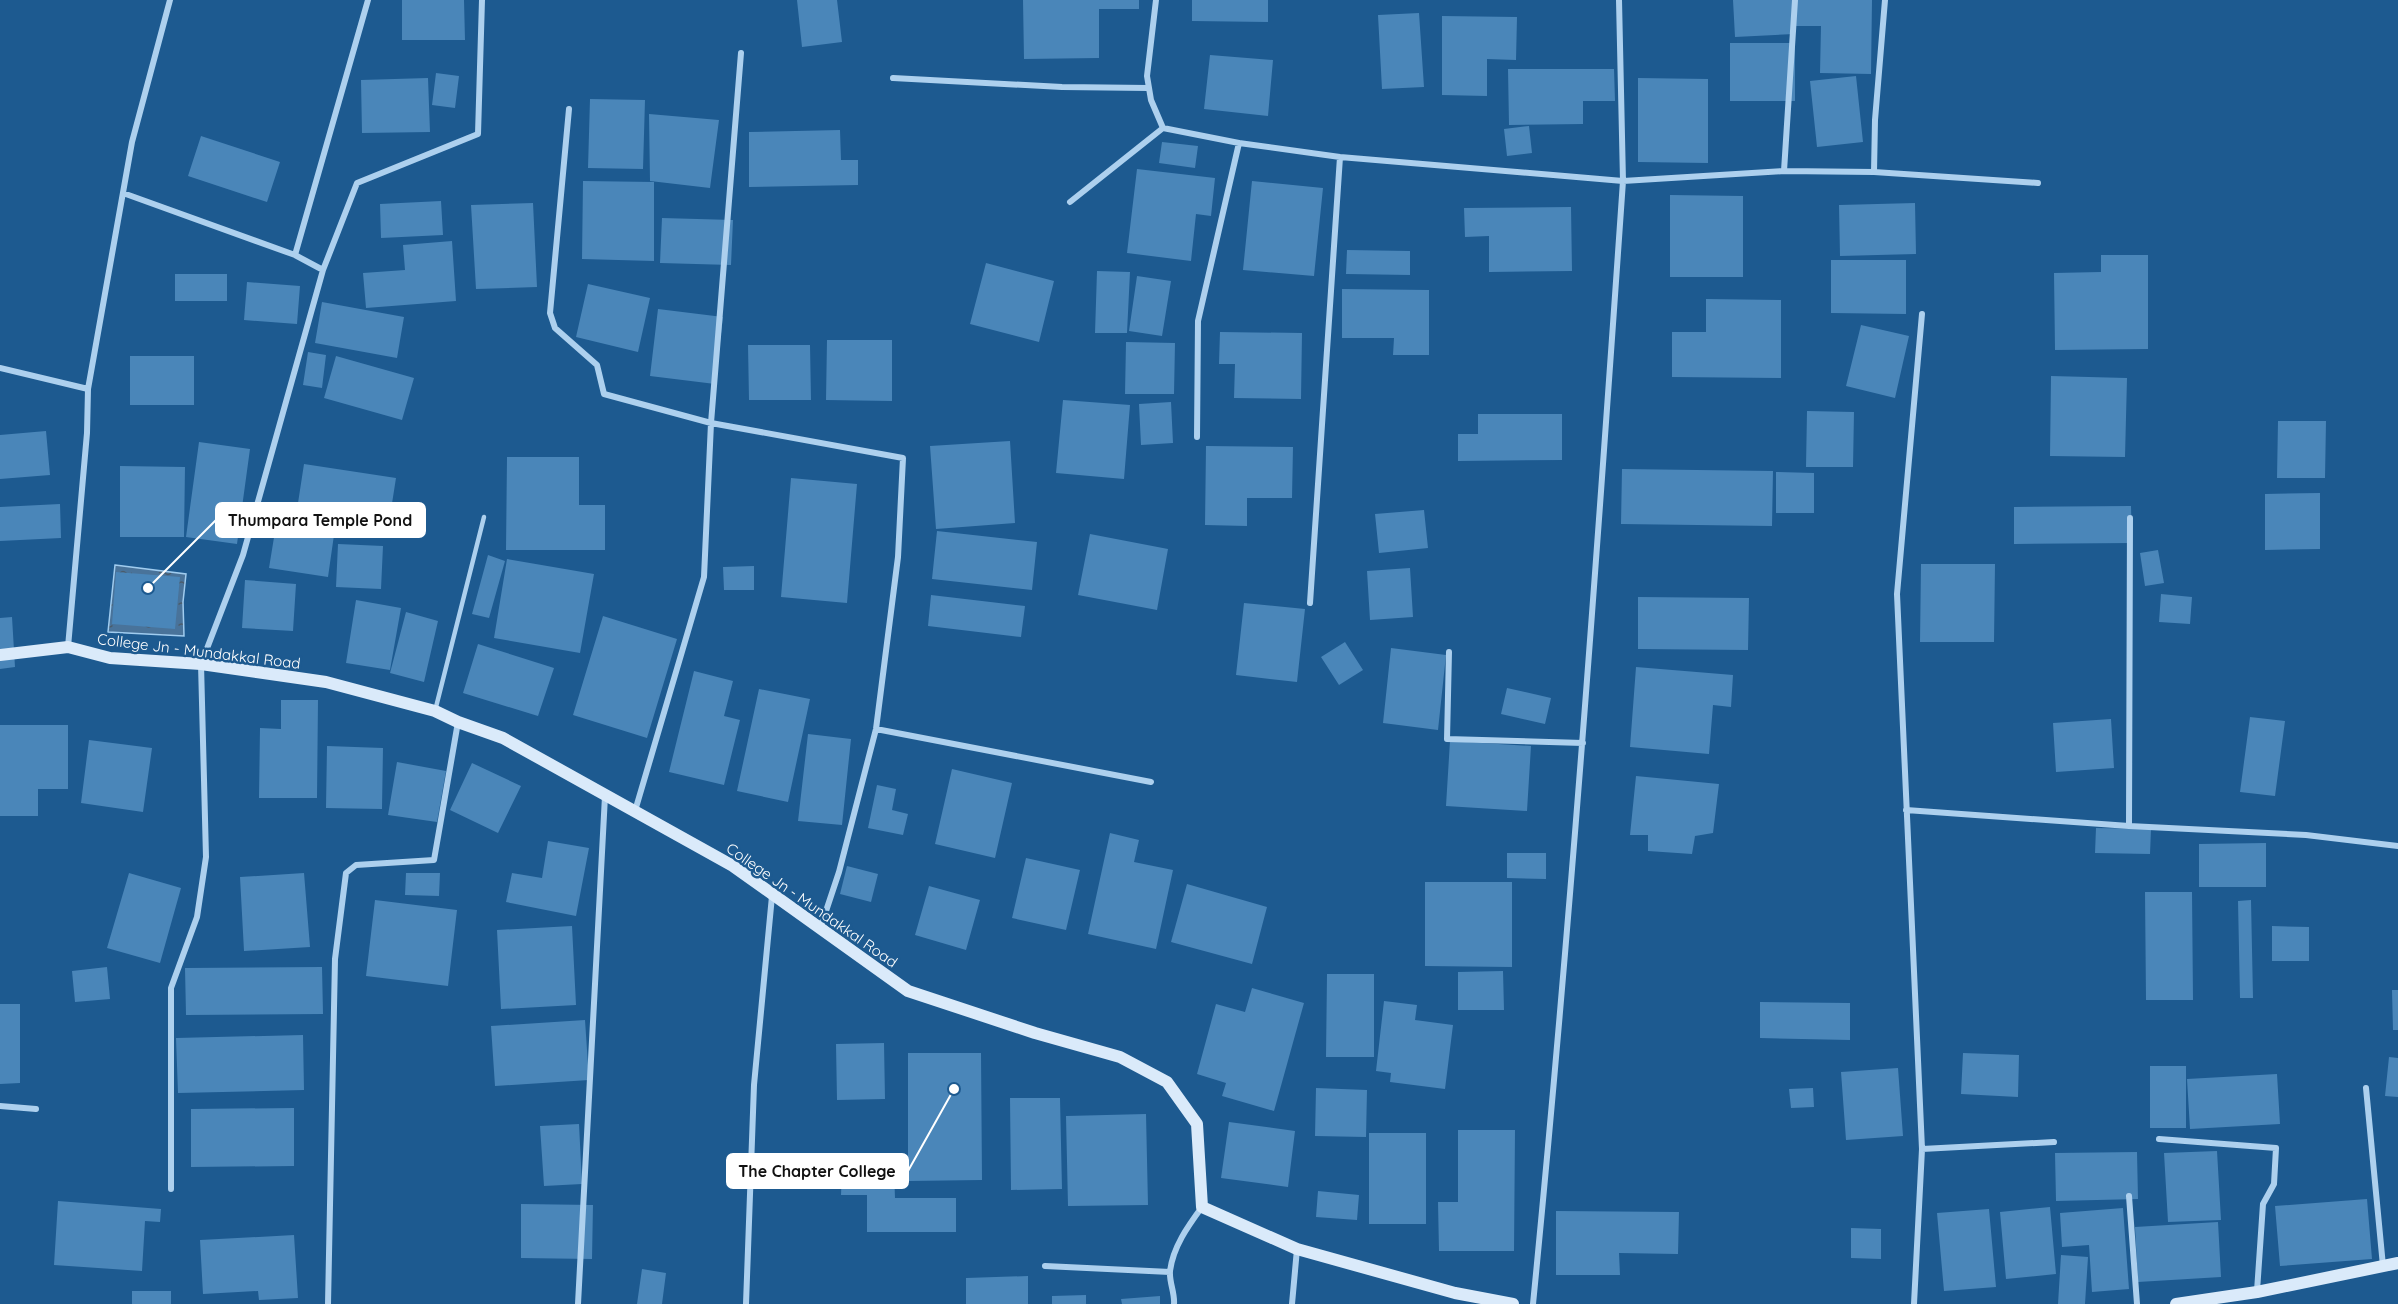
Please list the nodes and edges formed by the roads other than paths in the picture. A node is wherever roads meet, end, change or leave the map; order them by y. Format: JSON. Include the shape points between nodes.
{"nodes":[{"id":1,"x":170,"y":0,"type":"edge"},
{"id":2,"x":368,"y":0,"type":"edge"},
{"id":3,"x":482,"y":0,"type":"edge"},
{"id":4,"x":1156,"y":0,"type":"edge"},
{"id":5,"x":1619,"y":0,"type":"edge"},
{"id":6,"x":1795,"y":0,"type":"edge"},
{"id":7,"x":1885,"y":0,"type":"edge"},
{"id":8,"x":741,"y":53,"type":"dead end"},
{"id":9,"x":893,"y":78,"type":"dead end"},
{"id":10,"x":1148,"y":88,"type":"junction"},
{"id":11,"x":569,"y":109,"type":"dead end"},
{"id":12,"x":1163,"y":128,"type":"junction"},
{"id":13,"x":1239,"y":143,"type":"junction"},
{"id":14,"x":1340,"y":157,"type":"junction"},
{"id":15,"x":1784,"y":171,"type":"junction"},
{"id":16,"x":1874,"y":172,"type":"junction"},
{"id":17,"x":1623,"y":181,"type":"junction"},
{"id":18,"x":2038,"y":183,"type":"dead end"},
{"id":19,"x":123,"y":193,"type":"junction"},
{"id":20,"x":1070,"y":202,"type":"dead end"},
{"id":21,"x":295,"y":255,"type":"junction"},
{"id":22,"x":323,"y":270,"type":"junction"},
{"id":23,"x":1922,"y":314,"type":"dead end"},
{"id":24,"x":0,"y":368,"type":"edge"},
{"id":25,"x":88,"y":389,"type":"junction"},
{"id":26,"x":711,"y":423,"type":"junction"},
{"id":27,"x":1197,"y":437,"type":"dead end"},
{"id":28,"x":484,"y":517,"type":"dead end"},
{"id":29,"x":2130,"y":518,"type":"dead end"},
{"id":30,"x":1311,"y":603,"type":"dead end"},
{"id":31,"x":68,"y":647,"type":"junction"},
{"id":32,"x":1449,"y":652,"type":"dead end"},
{"id":33,"x":0,"y":655,"type":"edge"},
{"id":34,"x":201,"y":664,"type":"junction"},
{"id":35,"x":435,"y":711,"type":"junction"},
{"id":36,"x":458,"y":722,"type":"junction"},
{"id":37,"x":876,"y":729,"type":"junction"},
{"id":38,"x":1583,"y":743,"type":"junction"},
{"id":39,"x":1151,"y":782,"type":"dead end"},
{"id":40,"x":605,"y":795,"type":"junction"},
{"id":41,"x":1906,"y":810,"type":"junction"},
{"id":42,"x":635,"y":811,"type":"junction"},
{"id":43,"x":2129,"y":826,"type":"junction"},
{"id":44,"x":2398,"y":846,"type":"edge"},
{"id":45,"x":772,"y":896,"type":"junction"},
{"id":46,"x":820,"y":929,"type":"junction"},
{"id":47,"x":2366,"y":1088,"type":"dead end"},
{"id":48,"x":0,"y":1106,"type":"edge"},
{"id":49,"x":36,"y":1109,"type":"dead end"},
{"id":50,"x":2159,"y":1139,"type":"dead end"},
{"id":51,"x":2054,"y":1142,"type":"dead end"},
{"id":52,"x":1922,"y":1149,"type":"junction"},
{"id":53,"x":171,"y":1189,"type":"dead end"},
{"id":54,"x":2129,"y":1196,"type":"dead end"},
{"id":55,"x":1202,"y":1207,"type":"junction"},
{"id":56,"x":1297,"y":1249,"type":"junction"},
{"id":57,"x":2398,"y":1263,"type":"edge"},
{"id":58,"x":1045,"y":1266,"type":"dead end"},
{"id":59,"x":2383,"y":1266,"type":"junction"},
{"id":60,"x":1170,"y":1272,"type":"junction"},
{"id":61,"x":2257,"y":1292,"type":"junction"},
{"id":62,"x":328,"y":1304,"type":"edge"},
{"id":63,"x":578,"y":1304,"type":"edge"},
{"id":64,"x":746,"y":1304,"type":"edge"},
{"id":65,"x":1174,"y":1304,"type":"edge"},
{"id":66,"x":1292,"y":1304,"type":"edge"},
{"id":67,"x":1513,"y":1304,"type":"edge"},
{"id":68,"x":1533,"y":1304,"type":"edge"},
{"id":69,"x":1914,"y":1304,"type":"edge"},
{"id":70,"x":2137,"y":1304,"type":"edge"},
{"id":71,"x":2176,"y":1304,"type":"edge"}],
"edges":[{"from":1,"to":19,"type":"street","via":[[132,142]]},
{"from":2,"to":21,"type":"street"},
{"from":3,"to":22,"type":"street","via":[[478,134],[357,183]]},
{"from":4,"to":10,"type":"street"},
{"from":5,"to":17,"type":"street"},
{"from":6,"to":15,"type":"street"},
{"from":7,"to":16,"type":"street"},
{"from":8,"to":26,"type":"street"},
{"from":9,"to":10,"type":"street"},
{"from":10,"to":12,"type":"street"},
{"from":11,"to":26,"type":"street","via":[[550,313],[555,328],[597,365],[604,394]]},
{"from":12,"to":13,"type":"street"},
{"from":12,"to":20,"type":"street"},
{"from":13,"to":14,"type":"street"},
{"from":13,"to":27,"type":"street","via":[[1198,321]]},
{"from":14,"to":17,"type":"street"},
{"from":14,"to":30,"type":"street"},
{"from":15,"to":16,"type":"street"},
{"from":15,"to":17,"type":"street"},
{"from":16,"to":18,"type":"street"},
{"from":17,"to":38,"type":"street"},
{"from":19,"to":21,"type":"street"},
{"from":19,"to":25,"type":"street"},
{"from":21,"to":22,"type":"street"},
{"from":22,"to":34,"type":"street","via":[[243,555]]},
{"from":23,"to":41,"type":"street","via":[[1897,594]]},
{"from":24,"to":25,"type":"street"},
{"from":25,"to":31,"type":"street"},
{"from":26,"to":37,"type":"street","via":[[903,458],[898,557]]},
{"from":26,"to":42,"type":"street","via":[[704,577]]},
{"from":28,"to":35,"type":"lane"},
{"from":29,"to":43,"type":"street"},
{"from":31,"to":33,"type":"street","name":"College Jn - Mundakkal Road"},
{"from":31,"to":34,"type":"street","name":"College Jn - Mundakkal Road","via":[[110,658]]},
{"from":32,"to":38,"type":"street","via":[[1447,739]]},
{"from":34,"to":35,"type":"street","name":"College Jn - Mundakkal Road","via":[[326,682]]},
{"from":34,"to":53,"type":"street","via":[[206,857],[197,917],[171,988]]},
{"from":35,"to":36,"type":"street","name":"College Jn - Mundakkal Road"},
{"from":36,"to":40,"type":"street","name":"College Jn - Mundakkal Road","via":[[503,738]]},
{"from":36,"to":62,"type":"street","via":[[434,860],[356,865],[346,873],[335,959]]},
{"from":37,"to":39,"type":"street"},
{"from":37,"to":46,"type":"street"},
{"from":38,"to":68,"type":"street"},
{"from":40,"to":42,"type":"street","name":"College Jn - Mundakkal Road"},
{"from":40,"to":63,"type":"street"},
{"from":41,"to":43,"type":"street"},
{"from":41,"to":52,"type":"street"},
{"from":42,"to":45,"type":"street","name":"College Jn - Mundakkal Road","via":[[733,866]]},
{"from":43,"to":44,"type":"street","via":[[2306,835]]},
{"from":45,"to":46,"type":"street","name":"College Jn - Mundakkal Road"},
{"from":45,"to":64,"type":"street","via":[[754,1085]]},
{"from":46,"to":55,"type":"street","name":"College Jn - Mundakkal Road","via":[[908,991],[1120,1058],[1167,1082],[1197,1124]]},
{"from":47,"to":59,"type":"street"},
{"from":48,"to":49,"type":"street"},
{"from":50,"to":61,"type":"street","via":[[2276,1148],[2274,1184],[2263,1204]]},
{"from":51,"to":52,"type":"street"},
{"from":52,"to":69,"type":"street"},
{"from":54,"to":70,"type":"street"},
{"from":55,"to":56,"type":"street"},
{"from":55,"to":60,"type":"street","via":[[1182,1236]]},
{"from":56,"to":66,"type":"street"},
{"from":56,"to":67,"type":"street","via":[[1455,1293]]},
{"from":57,"to":59,"type":"street"},
{"from":58,"to":60,"type":"street"},
{"from":59,"to":61,"type":"street"},
{"from":60,"to":65,"type":"street"},
{"from":61,"to":71,"type":"street"}]}
